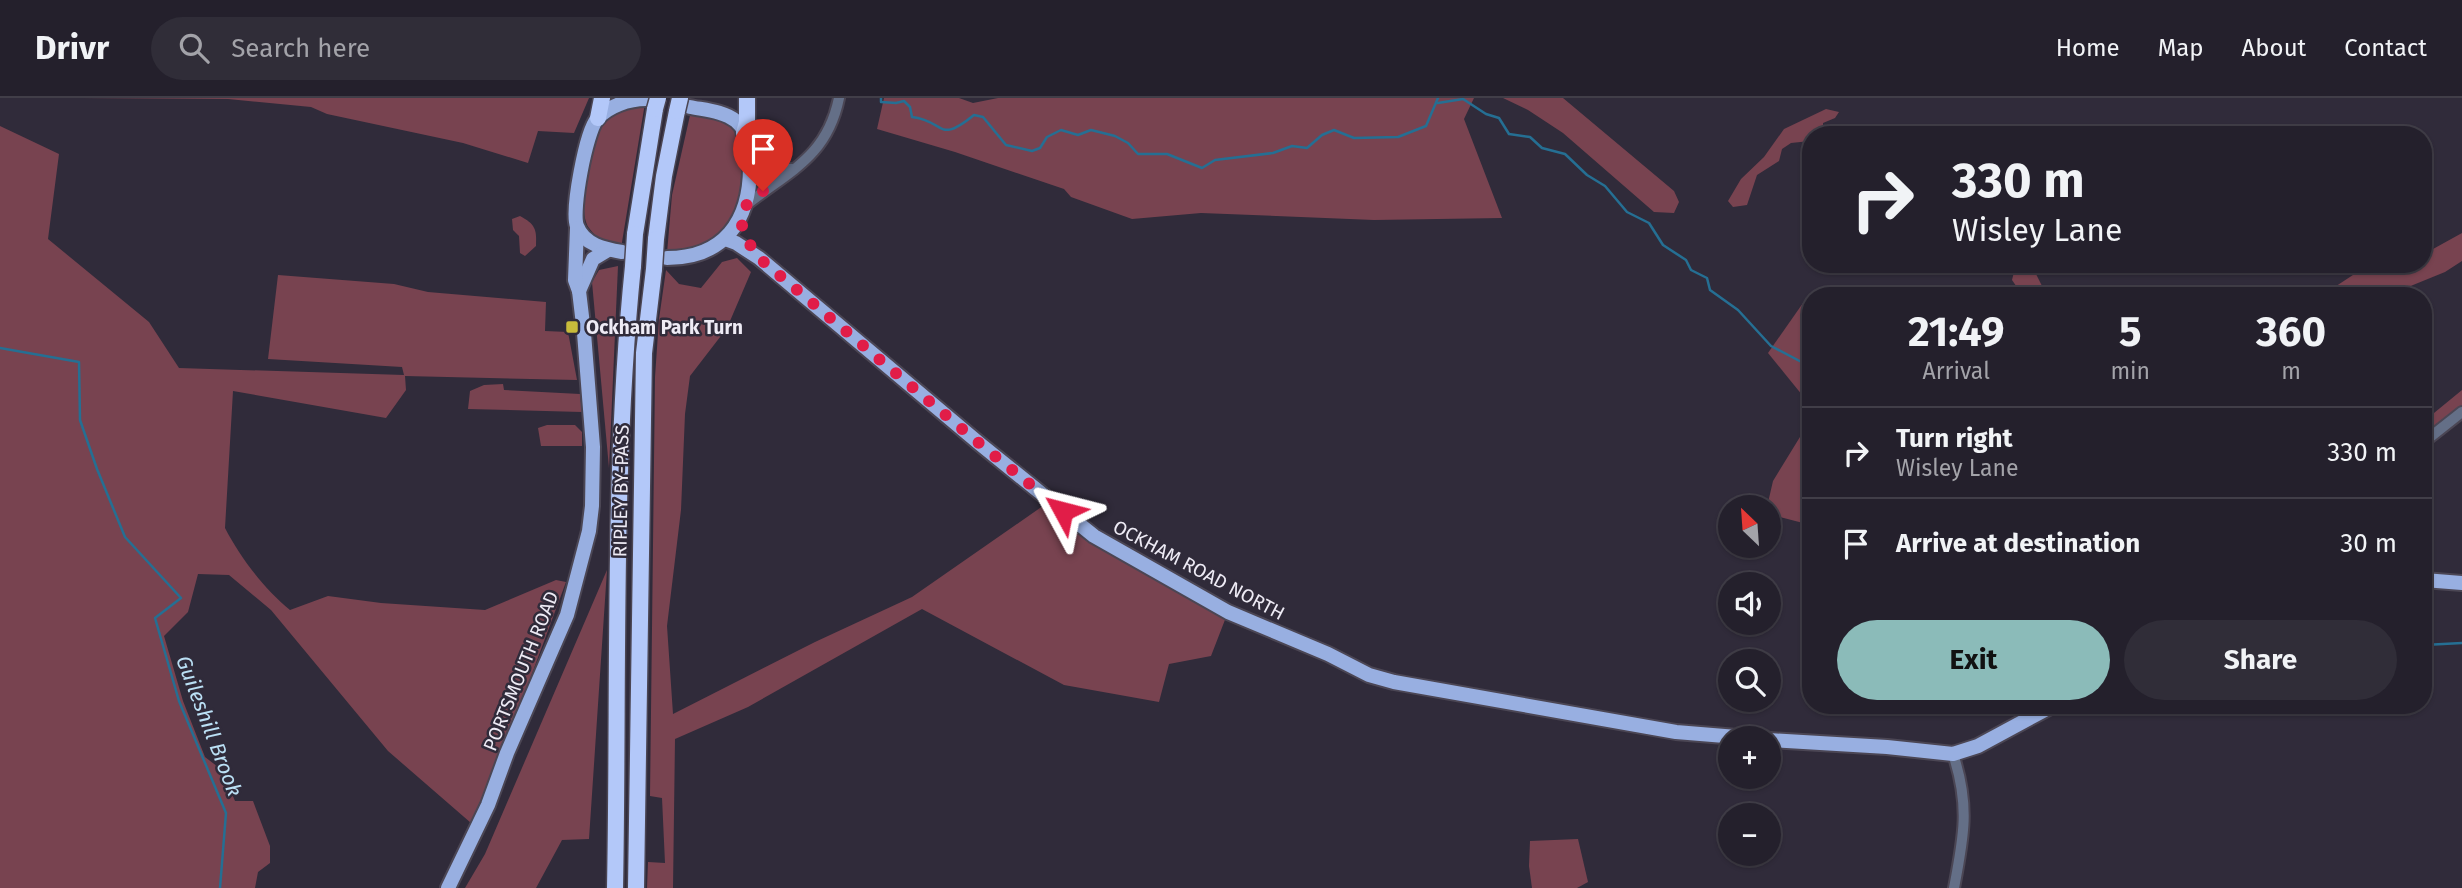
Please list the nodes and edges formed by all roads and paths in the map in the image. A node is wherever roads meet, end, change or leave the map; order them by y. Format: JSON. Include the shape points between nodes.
{"nodes":[{"id":1,"x":602,"y":98,"type":"edge"},
{"id":2,"x":638,"y":98,"type":"edge"},
{"id":3,"x":747,"y":98,"type":"edge"},
{"id":4,"x":839,"y":99,"type":"edge"},
{"id":5,"x":653,"y":102,"type":"edge"},
{"id":6,"x":682,"y":106,"type":"edge"},
{"id":7,"x":598,"y":118,"type":"junction"},
{"id":8,"x":746,"y":138,"type":"junction"},
{"id":9,"x":794,"y":169,"type":"junction"},
{"id":10,"x":743,"y":212,"type":"junction"},
{"id":11,"x":577,"y":228,"type":"junction"},
{"id":12,"x":725,"y":239,"type":"junction"},
{"id":13,"x":667,"y":258,"type":"dead end"},
{"id":14,"x":759,"y":258,"type":"junction"},
{"id":15,"x":579,"y":290,"type":"junction"},
{"id":16,"x":2462,"y":412,"type":"edge"},
{"id":17,"x":2432,"y":436,"type":"edge"},
{"id":18,"x":2432,"y":581,"type":"edge"},
{"id":19,"x":2462,"y":583,"type":"edge"},
{"id":20,"x":2037,"y":714,"type":"edge"},
{"id":21,"x":1718,"y":735,"type":"edge"},
{"id":22,"x":1781,"y":741,"type":"edge"},
{"id":23,"x":1953,"y":754,"type":"junction"},
{"id":24,"x":448,"y":888,"type":"edge"},
{"id":25,"x":615,"y":888,"type":"edge"},
{"id":26,"x":636,"y":888,"type":"edge"},
{"id":27,"x":1954,"y":888,"type":"edge"}],
"edges":[{"from":1,"to":7,"type":"highway"},
{"from":2,"to":5,"type":"main road"},
{"from":2,"to":7,"type":"main road","via":[[620,103]]},
{"from":3,"to":8,"type":"highway"},
{"from":4,"to":9,"type":"street","via":[[821,145]]},
{"from":5,"to":25,"type":"highway","name":"RIPLEY BY-PASS","bridge":true,"via":[[624,355]]},
{"from":6,"to":8,"type":"main road","via":[[726,115],[735,120]]},
{"from":6,"to":26,"type":"highway","name":"RIPLEY BY-PASS","bridge":true,"via":[[664,176],[644,353]]},
{"from":7,"to":11,"type":"main road","name":"PORTSMOUTH ROAD","via":[[582,163]]},
{"from":8,"to":9,"type":"street","via":[[768,166]]},
{"from":8,"to":10,"type":"main road","via":[[750,181]]},
{"from":9,"to":10,"type":"street"},
{"from":10,"to":12,"type":"main road"},
{"from":10,"to":14,"type":"main road","name":"OCKHAM ROAD NORTH","via":[[745,235]]},
{"from":11,"to":15,"type":"main road","name":"PORTSMOUTH ROAD"},
{"from":11,"to":15,"type":"main road","via":[[587,240],[615,251],[593,259]]},
{"from":12,"to":13,"type":"main road","via":[[697,254]]},
{"from":12,"to":14,"type":"main road","name":"OCKHAM ROAD NORTH"},
{"from":14,"to":21,"type":"main road","name":"OCKHAM ROAD NORTH","via":[[1094,536],[1228,612],[1394,682]]},
{"from":15,"to":24,"type":"main road","name":"PORTSMOUTH ROAD","via":[[593,447],[592,506],[583,560],[567,615]]},
{"from":16,"to":17,"type":"street"},
{"from":18,"to":19,"type":"main road"},
{"from":20,"to":23,"type":"main road"},
{"from":22,"to":23,"type":"main road"},
{"from":23,"to":27,"type":"street","via":[[1965,810]]}]}
